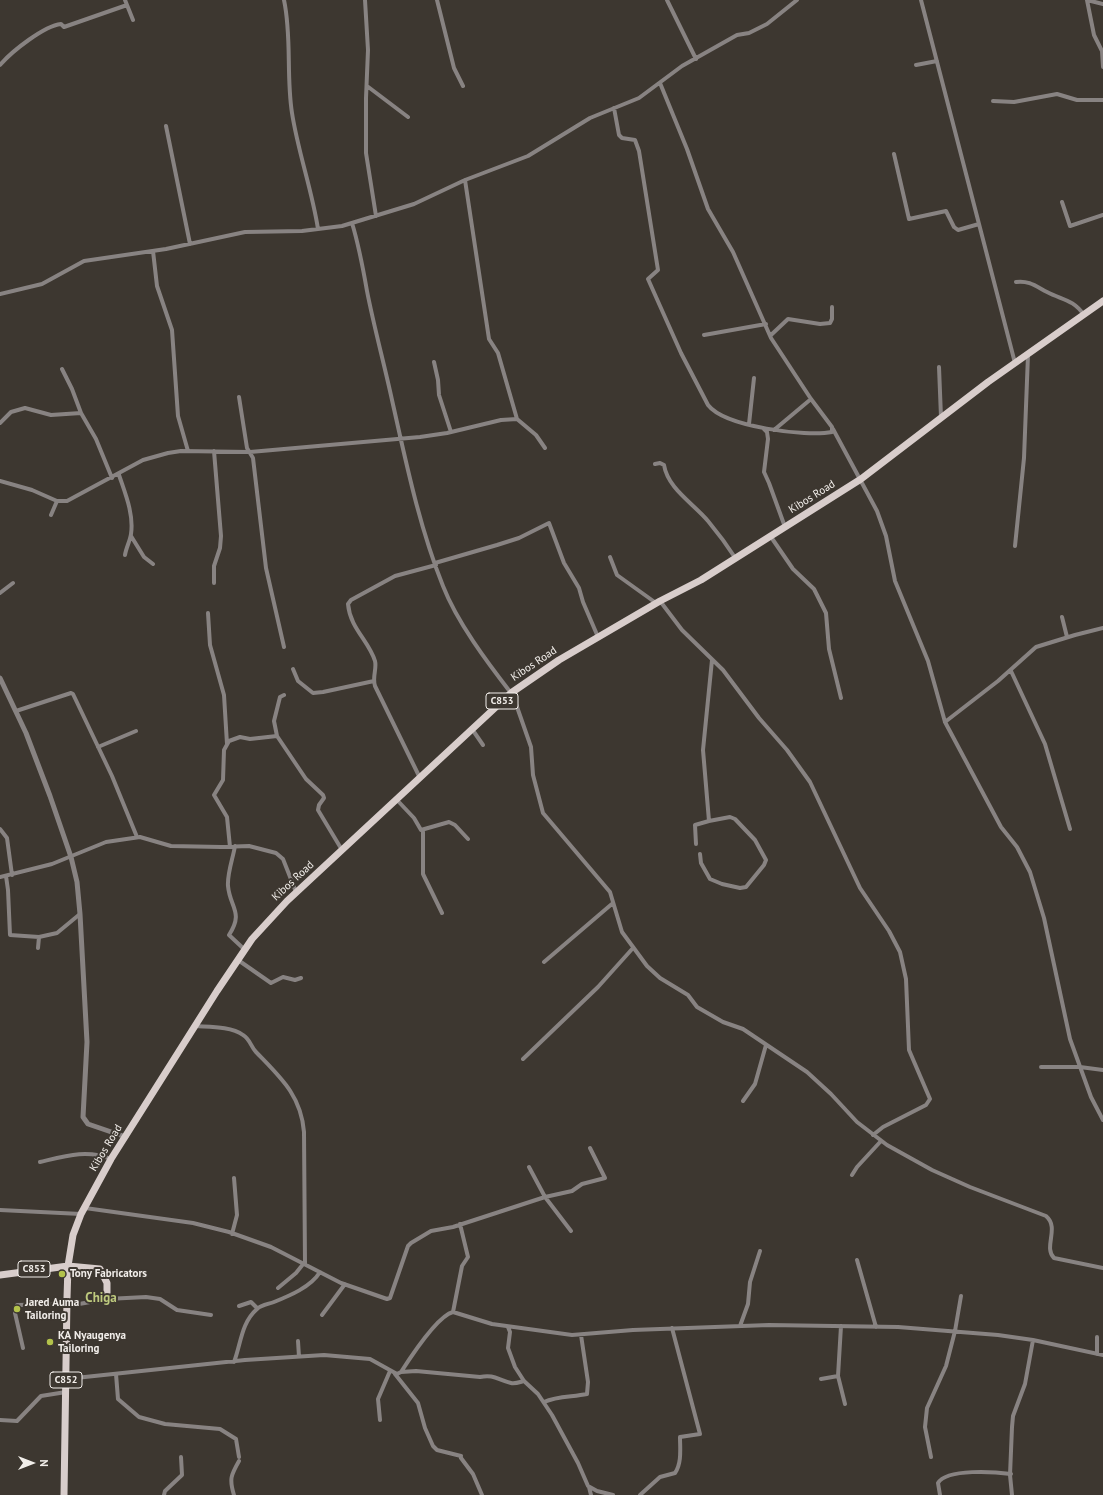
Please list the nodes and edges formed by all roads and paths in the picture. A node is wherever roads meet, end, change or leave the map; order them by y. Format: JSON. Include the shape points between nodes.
{"nodes":[{"id":1,"x":125,"y":0,"type":"edge"},
{"id":2,"x":284,"y":0,"type":"edge"},
{"id":3,"x":365,"y":0,"type":"edge"},
{"id":4,"x":437,"y":0,"type":"edge"},
{"id":5,"x":667,"y":0,"type":"edge"},
{"id":6,"x":797,"y":0,"type":"edge"},
{"id":7,"x":922,"y":0,"type":"edge"},
{"id":8,"x":1087,"y":0,"type":"edge"},
{"id":9,"x":1103,"y":4,"type":"edge"},
{"id":10,"x":127,"y":6,"type":"junction"},
{"id":11,"x":133,"y":20,"type":"dead end"},
{"id":12,"x":696,"y":59,"type":"junction"},
{"id":13,"x":937,"y":61,"type":"junction"},
{"id":14,"x":0,"y":65,"type":"edge"},
{"id":15,"x":916,"y":65,"type":"dead end"},
{"id":16,"x":1103,"y":67,"type":"edge"},
{"id":17,"x":660,"y":84,"type":"junction"},
{"id":18,"x":367,"y":86,"type":"junction"},
{"id":19,"x":463,"y":86,"type":"dead end"},
{"id":20,"x":1103,"y":100,"type":"edge"},
{"id":21,"x":993,"y":101,"type":"dead end"},
{"id":22,"x":614,"y":108,"type":"junction"},
{"id":23,"x":408,"y":118,"type":"dead end"},
{"id":24,"x":166,"y":126,"type":"dead end"},
{"id":25,"x":894,"y":154,"type":"dead end"},
{"id":26,"x":465,"y":180,"type":"junction"},
{"id":27,"x":1062,"y":202,"type":"dead end"},
{"id":28,"x":376,"y":216,"type":"junction"},
{"id":29,"x":1103,"y":216,"type":"edge"},
{"id":30,"x":352,"y":223,"type":"junction"},
{"id":31,"x":979,"y":224,"type":"junction"},
{"id":32,"x":318,"y":229,"type":"junction"},
{"id":33,"x":190,"y":244,"type":"junction"},
{"id":34,"x":153,"y":251,"type":"junction"},
{"id":35,"x":1016,"y":282,"type":"dead end"},
{"id":36,"x":0,"y":294,"type":"edge"},
{"id":37,"x":1103,"y":301,"type":"edge"},
{"id":38,"x":832,"y":307,"type":"dead end"},
{"id":39,"x":1084,"y":314,"type":"junction"},
{"id":40,"x":766,"y":324,"type":"junction"},
{"id":41,"x":704,"y":335,"type":"dead end"},
{"id":42,"x":771,"y":335,"type":"junction"},
{"id":43,"x":1028,"y":354,"type":"junction"},
{"id":44,"x":434,"y":362,"type":"dead end"},
{"id":45,"x":1015,"y":363,"type":"junction"},
{"id":46,"x":939,"y":367,"type":"dead end"},
{"id":47,"x":62,"y":369,"type":"dead end"},
{"id":48,"x":754,"y":378,"type":"dead end"},
{"id":49,"x":239,"y":397,"type":"dead end"},
{"id":50,"x":811,"y":399,"type":"junction"},
{"id":51,"x":81,"y":412,"type":"junction"},
{"id":52,"x":941,"y":417,"type":"junction"},
{"id":53,"x":517,"y":419,"type":"junction"},
{"id":54,"x":0,"y":423,"type":"edge"},
{"id":55,"x":749,"y":424,"type":"junction"},
{"id":56,"x":764,"y":428,"type":"junction"},
{"id":57,"x":833,"y":429,"type":"junction"},
{"id":58,"x":774,"y":430,"type":"junction"},
{"id":59,"x":451,"y":432,"type":"junction"},
{"id":60,"x":401,"y":438,"type":"junction"},
{"id":61,"x":545,"y":448,"type":"dead end"},
{"id":62,"x":188,"y":451,"type":"junction"},
{"id":63,"x":214,"y":451,"type":"junction"},
{"id":64,"x":250,"y":452,"type":"junction"},
{"id":65,"x":655,"y":464,"type":"dead end"},
{"id":66,"x":119,"y":475,"type":"junction"},
{"id":67,"x":112,"y":478,"type":"junction"},
{"id":68,"x":861,"y":479,"type":"junction"},
{"id":69,"x":0,"y":481,"type":"edge"},
{"id":70,"x":57,"y":501,"type":"junction"},
{"id":71,"x":51,"y":514,"type":"dead end"},
{"id":72,"x":785,"y":527,"type":"junction"},
{"id":73,"x":131,"y":536,"type":"junction"},
{"id":74,"x":771,"y":537,"type":"junction"},
{"id":75,"x":1015,"y":546,"type":"dead end"},
{"id":76,"x":125,"y":555,"type":"dead end"},
{"id":77,"x":610,"y":557,"type":"dead end"},
{"id":78,"x":736,"y":558,"type":"junction"},
{"id":79,"x":153,"y":564,"type":"dead end"},
{"id":80,"x":435,"y":564,"type":"junction"},
{"id":81,"x":13,"y":583,"type":"dead end"},
{"id":82,"x":214,"y":583,"type":"dead end"},
{"id":83,"x":0,"y":593,"type":"edge"},
{"id":84,"x":658,"y":602,"type":"junction"},
{"id":85,"x":208,"y":613,"type":"dead end"},
{"id":86,"x":1062,"y":617,"type":"dead end"},
{"id":87,"x":1103,"y":628,"type":"edge"},
{"id":88,"x":598,"y":637,"type":"junction"},
{"id":89,"x":1067,"y":637,"type":"junction"},
{"id":90,"x":284,"y":647,"type":"dead end"},
{"id":91,"x":712,"y":660,"type":"junction"},
{"id":92,"x":293,"y":669,"type":"dead end"},
{"id":93,"x":1011,"y":670,"type":"junction"},
{"id":94,"x":0,"y":678,"type":"edge"},
{"id":95,"x":374,"y":681,"type":"junction"},
{"id":96,"x":509,"y":694,"type":"junction"},
{"id":97,"x":284,"y":695,"type":"dead end"},
{"id":98,"x":841,"y":698,"type":"dead end"},
{"id":99,"x":16,"y":711,"type":"junction"},
{"id":100,"x":945,"y":722,"type":"junction"},
{"id":101,"x":472,"y":729,"type":"junction"},
{"id":102,"x":136,"y":731,"type":"dead end"},
{"id":103,"x":277,"y":736,"type":"junction"},
{"id":104,"x":227,"y":744,"type":"junction"},
{"id":105,"x":483,"y":746,"type":"dead end"},
{"id":106,"x":98,"y":747,"type":"junction"},
{"id":107,"x":420,"y":778,"type":"junction"},
{"id":108,"x":397,"y":800,"type":"junction"},
{"id":109,"x":709,"y":821,"type":"junction"},
{"id":110,"x":0,"y":829,"type":"edge"},
{"id":111,"x":1070,"y":829,"type":"dead end"},
{"id":112,"x":423,"y":830,"type":"junction"},
{"id":113,"x":137,"y":837,"type":"junction"},
{"id":114,"x":468,"y":839,"type":"dead end"},
{"id":115,"x":696,"y":844,"type":"dead end"},
{"id":116,"x":236,"y":846,"type":"junction"},
{"id":117,"x":230,"y":847,"type":"junction"},
{"id":118,"x":342,"y":850,"type":"junction"},
{"id":119,"x":700,"y":854,"type":"dead end"},
{"id":120,"x":71,"y":857,"type":"junction"},
{"id":121,"x":12,"y":875,"type":"junction"},
{"id":122,"x":6,"y":876,"type":"junction"},
{"id":123,"x":0,"y":877,"type":"edge"},
{"id":124,"x":296,"y":892,"type":"junction"},
{"id":125,"x":613,"y":903,"type":"junction"},
{"id":126,"x":442,"y":913,"type":"dead end"},
{"id":127,"x":80,"y":914,"type":"junction"},
{"id":128,"x":39,"y":937,"type":"junction"},
{"id":129,"x":38,"y":948,"type":"dead end"},
{"id":130,"x":633,"y":948,"type":"junction"},
{"id":131,"x":245,"y":950,"type":"junction"},
{"id":132,"x":238,"y":960,"type":"junction"},
{"id":133,"x":544,"y":962,"type":"dead end"},
{"id":134,"x":301,"y":978,"type":"dead end"},
{"id":135,"x":195,"y":1026,"type":"junction"},
{"id":136,"x":766,"y":1045,"type":"junction"},
{"id":137,"x":523,"y":1059,"type":"dead end"},
{"id":138,"x":1041,"y":1067,"type":"dead end"},
{"id":139,"x":1080,"y":1067,"type":"junction"},
{"id":140,"x":1103,"y":1070,"type":"edge"},
{"id":141,"x":743,"y":1101,"type":"dead end"},
{"id":142,"x":1103,"y":1120,"type":"edge"},
{"id":143,"x":873,"y":1135,"type":"junction"},
{"id":144,"x":126,"y":1137,"type":"junction"},
{"id":145,"x":881,"y":1141,"type":"junction"},
{"id":146,"x":590,"y":1148,"type":"dead end"},
{"id":147,"x":111,"y":1159,"type":"junction"},
{"id":148,"x":40,"y":1162,"type":"dead end"},
{"id":149,"x":529,"y":1167,"type":"dead end"},
{"id":150,"x":852,"y":1175,"type":"dead end"},
{"id":151,"x":234,"y":1178,"type":"dead end"},
{"id":152,"x":545,"y":1197,"type":"junction"},
{"id":153,"x":0,"y":1210,"type":"edge"},
{"id":154,"x":83,"y":1211,"type":"junction"},
{"id":155,"x":460,"y":1224,"type":"junction"},
{"id":156,"x":571,"y":1231,"type":"dead end"},
{"id":157,"x":232,"y":1234,"type":"junction"},
{"id":158,"x":760,"y":1251,"type":"dead end"},
{"id":159,"x":857,"y":1260,"type":"dead end"},
{"id":160,"x":304,"y":1263,"type":"junction"},
{"id":161,"x":68,"y":1266,"type":"junction"},
{"id":162,"x":1103,"y":1268,"type":"edge"},
{"id":163,"x":320,"y":1272,"type":"junction"},
{"id":164,"x":0,"y":1275,"type":"edge"},
{"id":165,"x":345,"y":1284,"type":"junction"},
{"id":166,"x":278,"y":1288,"type":"dead end"},
{"id":167,"x":961,"y":1296,"type":"dead end"},
{"id":168,"x":107,"y":1299,"type":"junction"},
{"id":169,"x":67,"y":1306,"type":"junction"},
{"id":170,"x":239,"y":1306,"type":"dead end"},
{"id":171,"x":257,"y":1308,"type":"junction"},
{"id":172,"x":453,"y":1312,"type":"junction"},
{"id":173,"x":211,"y":1315,"type":"dead end"},
{"id":174,"x":322,"y":1315,"type":"dead end"},
{"id":175,"x":740,"y":1326,"type":"junction"},
{"id":176,"x":841,"y":1326,"type":"junction"},
{"id":177,"x":508,"y":1327,"type":"junction"},
{"id":178,"x":876,"y":1327,"type":"junction"},
{"id":179,"x":672,"y":1328,"type":"junction"},
{"id":180,"x":955,"y":1332,"type":"junction"},
{"id":181,"x":581,"y":1335,"type":"junction"},
{"id":182,"x":1097,"y":1337,"type":"dead end"},
{"id":183,"x":1032,"y":1340,"type":"junction"},
{"id":184,"x":298,"y":1341,"type":"dead end"},
{"id":185,"x":23,"y":1348,"type":"dead end"},
{"id":186,"x":1097,"y":1354,"type":"junction"},
{"id":187,"x":1103,"y":1355,"type":"edge"},
{"id":188,"x":299,"y":1356,"type":"junction"},
{"id":189,"x":234,"y":1362,"type":"junction"},
{"id":190,"x":390,"y":1371,"type":"junction"},
{"id":191,"x":401,"y":1372,"type":"junction"},
{"id":192,"x":116,"y":1374,"type":"junction"},
{"id":193,"x":395,"y":1374,"type":"junction"},
{"id":194,"x":838,"y":1376,"type":"junction"},
{"id":195,"x":66,"y":1379,"type":"junction"},
{"id":196,"x":821,"y":1379,"type":"dead end"},
{"id":197,"x":524,"y":1381,"type":"junction"},
{"id":198,"x":66,"y":1392,"type":"junction"},
{"id":199,"x":544,"y":1402,"type":"junction"},
{"id":200,"x":845,"y":1404,"type":"dead end"},
{"id":201,"x":0,"y":1420,"type":"edge"},
{"id":202,"x":380,"y":1420,"type":"dead end"},
{"id":203,"x":182,"y":1457,"type":"dead end"},
{"id":204,"x":931,"y":1457,"type":"dead end"},
{"id":205,"x":1011,"y":1474,"type":"junction"},
{"id":206,"x":588,"y":1486,"type":"junction"},
{"id":207,"x":64,"y":1495,"type":"edge"},
{"id":208,"x":164,"y":1495,"type":"edge"},
{"id":209,"x":234,"y":1495,"type":"edge"},
{"id":210,"x":482,"y":1495,"type":"edge"},
{"id":211,"x":591,"y":1495,"type":"edge"},
{"id":212,"x":613,"y":1495,"type":"edge"},
{"id":213,"x":640,"y":1495,"type":"edge"},
{"id":214,"x":940,"y":1495,"type":"edge"},
{"id":215,"x":1012,"y":1495,"type":"edge"}],
"edges":[{"from":1,"to":10,"type":"street"},
{"from":2,"to":32,"type":"street","via":[[289,32],[292,113]]},
{"from":3,"to":18,"type":"street"},
{"from":4,"to":19,"type":"street","via":[[454,68]]},
{"from":5,"to":12,"type":"street"},
{"from":6,"to":12,"type":"street","via":[[767,24],[749,33],[737,35]]},
{"from":7,"to":13,"type":"street"},
{"from":8,"to":9,"type":"street"},
{"from":8,"to":16,"type":"street","via":[[1094,35],[1102,51]]},
{"from":10,"to":11,"type":"street"},
{"from":10,"to":14,"type":"street","via":[[64,27],[61,24],[46,29]]},
{"from":12,"to":17,"type":"street","via":[[682,66]]},
{"from":13,"to":15,"type":"street"},
{"from":13,"to":31,"type":"street"},
{"from":17,"to":22,"type":"street","via":[[639,98]]},
{"from":17,"to":40,"type":"street","via":[[708,209],[733,252]]},
{"from":18,"to":23,"type":"street"},
{"from":18,"to":28,"type":"street","via":[[366,154]]},
{"from":20,"to":21,"type":"street","via":[[1077,100],[1057,94],[1014,102]]},
{"from":22,"to":26,"type":"street","via":[[590,118],[528,156]]},
{"from":22,"to":55,"type":"street","via":[[619,135],[635,140],[639,151],[658,270],[648,279],[681,353],[708,405],[734,421]]},
{"from":24,"to":33,"type":"street"},
{"from":25,"to":31,"type":"street","via":[[909,219],[946,211],[958,230]]},
{"from":26,"to":28,"type":"street","via":[[424,200]]},
{"from":26,"to":53,"type":"street","via":[[489,339],[498,352]]},
{"from":27,"to":29,"type":"street","via":[[1070,226]]},
{"from":28,"to":30,"type":"street"},
{"from":30,"to":32,"type":"street"},
{"from":30,"to":60,"type":"street"},
{"from":31,"to":45,"type":"street"},
{"from":32,"to":33,"type":"street","via":[[245,232]]},
{"from":33,"to":34,"type":"street"},
{"from":34,"to":36,"type":"street","via":[[84,261],[42,284]]},
{"from":34,"to":62,"type":"street","via":[[157,286],[172,330],[178,416]]},
{"from":35,"to":39,"type":"street","via":[[1027,282],[1066,299]]},
{"from":37,"to":39,"type":"main road","name":"Kibos Road","number":"C853"},
{"from":38,"to":42,"type":"street","via":[[830,323],[787,319]]},
{"from":39,"to":43,"type":"main road","name":"Kibos Road","number":"C853"},
{"from":40,"to":41,"type":"street"},
{"from":40,"to":42,"type":"street"},
{"from":42,"to":50,"type":"street"},
{"from":43,"to":45,"type":"main road","name":"Kibos Road","number":"C853"},
{"from":43,"to":75,"type":"street","via":[[1024,458]]},
{"from":44,"to":59,"type":"street","via":[[439,395]]},
{"from":45,"to":52,"type":"main road","name":"Kibos Road","number":"C853"},
{"from":46,"to":52,"type":"street"},
{"from":47,"to":51,"type":"street"},
{"from":48,"to":55,"type":"street"},
{"from":49,"to":64,"type":"street","via":[[247,448]]},
{"from":50,"to":57,"type":"street"},
{"from":50,"to":58,"type":"street"},
{"from":51,"to":54,"type":"street","via":[[51,415],[25,408],[11,412]]},
{"from":51,"to":67,"type":"street","via":[[94,433]]},
{"from":52,"to":68,"type":"main road","name":"Kibos Road","number":"C853"},
{"from":53,"to":59,"type":"street","via":[[501,420]]},
{"from":53,"to":61,"type":"street","via":[[536,435]]},
{"from":55,"to":56,"type":"street"},
{"from":56,"to":58,"type":"street"},
{"from":56,"to":72,"type":"street","via":[[768,439],[764,472]]},
{"from":57,"to":58,"type":"street","via":[[832,432]]},
{"from":57,"to":68,"type":"street"},
{"from":59,"to":60,"type":"street"},
{"from":60,"to":64,"type":"street"},
{"from":60,"to":80,"type":"street","via":[[424,531]]},
{"from":62,"to":63,"type":"street"},
{"from":62,"to":66,"type":"street","via":[[143,460]]},
{"from":63,"to":64,"type":"street"},
{"from":63,"to":82,"type":"street","via":[[221,536],[214,566]]},
{"from":64,"to":90,"type":"street","via":[[253,458],[266,568]]},
{"from":65,"to":78,"type":"street","via":[[664,465],[664,472],[675,488],[708,521]]},
{"from":66,"to":67,"type":"street"},
{"from":66,"to":73,"type":"street","via":[[130,511]]},
{"from":67,"to":70,"type":"street","via":[[70,501]]},
{"from":68,"to":72,"type":"main road","name":"Kibos Road","number":"C853"},
{"from":68,"to":100,"type":"street","via":[[882,524],[895,581],[928,661]]},
{"from":69,"to":70,"type":"street","via":[[32,490]]},
{"from":70,"to":71,"type":"street"},
{"from":72,"to":74,"type":"main road","name":"Kibos Road","number":"C853"},
{"from":73,"to":76,"type":"street"},
{"from":73,"to":79,"type":"street","via":[[144,557]]},
{"from":74,"to":78,"type":"main road","name":"Kibos Road","number":"C853"},
{"from":74,"to":98,"type":"street","via":[[793,569],[814,589],[826,613],[829,649]]},
{"from":77,"to":84,"type":"street","via":[[617,575],[627,584]]},
{"from":78,"to":84,"type":"main road","name":"Kibos Road","number":"C853"},
{"from":80,"to":88,"type":"street","via":[[505,543],[549,523],[564,563],[579,588]]},
{"from":80,"to":95,"type":"street","via":[[395,576],[349,602],[349,612],[356,629],[375,660]]},
{"from":80,"to":96,"type":"street","via":[[443,587],[459,616]]},
{"from":81,"to":83,"type":"street"},
{"from":84,"to":88,"type":"main road","name":"Kibos Road","number":"C853"},
{"from":84,"to":91,"type":"street"},
{"from":85,"to":104,"type":"street","via":[[210,645],[224,695]]},
{"from":86,"to":89,"type":"street"},
{"from":87,"to":89,"type":"street"},
{"from":88,"to":96,"type":"main road","name":"Kibos Road","number":"C853"},
{"from":89,"to":93,"type":"street","via":[[1036,647]]},
{"from":91,"to":109,"type":"street","via":[[703,750]]},
{"from":91,"to":143,"type":"street","via":[[787,750],[810,782],[860,888],[900,952],[906,979],[909,1050],[930,1099],[926,1105],[883,1127]]},
{"from":92,"to":95,"type":"street","via":[[298,681],[313,693]]},
{"from":93,"to":100,"type":"street"},
{"from":93,"to":111,"type":"street","via":[[1046,746]]},
{"from":94,"to":99,"type":"street"},
{"from":95,"to":107,"type":"street"},
{"from":96,"to":101,"type":"main road","name":"Kibos Road","number":"C853"},
{"from":96,"to":125,"type":"street","via":[[516,704],[531,747],[533,776],[542,813],[604,882]]},
{"from":97,"to":103,"type":"street","via":[[280,697],[274,719]]},
{"from":99,"to":106,"type":"street","via":[[72,693]]},
{"from":99,"to":120,"type":"street"},
{"from":100,"to":139,"type":"street","via":[[1001,827],[1017,847],[1030,872],[1044,918],[1065,1022]]},
{"from":101,"to":105,"type":"street"},
{"from":101,"to":107,"type":"main road","name":"Kibos Road","number":"C853"},
{"from":102,"to":106,"type":"street"},
{"from":103,"to":104,"type":"street","via":[[250,739],[240,737]]},
{"from":103,"to":118,"type":"street","via":[[306,779],[323,795],[318,810]]},
{"from":104,"to":117,"type":"street","via":[[223,758],[223,780],[214,795],[227,817]]},
{"from":106,"to":113,"type":"street"},
{"from":107,"to":108,"type":"main road","name":"Kibos Road","number":"C853"},
{"from":108,"to":112,"type":"street"},
{"from":108,"to":118,"type":"main road","name":"Kibos Road","number":"C853"},
{"from":109,"to":115,"type":"street","via":[[695,824]]},
{"from":109,"to":119,"type":"street","via":[[730,817],[735,819],[755,840],[766,860],[746,887],[740,888],[710,879],[701,863]]},
{"from":110,"to":121,"type":"street","via":[[7,838]]},
{"from":112,"to":114,"type":"street","via":[[449,822]]},
{"from":112,"to":126,"type":"street","via":[[423,874]]},
{"from":113,"to":117,"type":"street","via":[[171,846]]},
{"from":113,"to":120,"type":"street","via":[[106,842]]},
{"from":116,"to":117,"type":"street"},
{"from":116,"to":124,"type":"street","via":[[260,848],[280,855]]},
{"from":116,"to":131,"type":"street","via":[[228,885],[237,917],[236,925],[229,935]]},
{"from":118,"to":124,"type":"main road","name":"Kibos Road","number":"C853"},
{"from":120,"to":121,"type":"street"},
{"from":120,"to":127,"type":"street","via":[[77,882]]},
{"from":121,"to":122,"type":"street"},
{"from":122,"to":123,"type":"street"},
{"from":122,"to":128,"type":"street","via":[[10,935]]},
{"from":124,"to":131,"type":"main road","name":"Kibos Road","number":"C853","via":[[272,915]]},
{"from":125,"to":130,"type":"street","via":[[622,932]]},
{"from":125,"to":133,"type":"street"},
{"from":127,"to":128,"type":"street","via":[[57,933]]},
{"from":127,"to":144,"type":"street","via":[[87,1042],[83,1117],[88,1124]]},
{"from":128,"to":129,"type":"street"},
{"from":130,"to":136,"type":"street","via":[[647,966],[660,978],[688,995],[694,1005],[723,1022],[743,1029]]},
{"from":130,"to":137,"type":"street","via":[[598,987]]},
{"from":131,"to":132,"type":"main road","name":"Kibos Road","number":"C853"},
{"from":132,"to":134,"type":"street","via":[[271,983],[283,977],[295,980]]},
{"from":132,"to":135,"type":"main road","name":"Kibos Road","number":"C853"},
{"from":135,"to":144,"type":"main road","name":"Kibos Road","number":"C853"},
{"from":135,"to":160,"type":"street","via":[[228,1029],[243,1034],[283,1079],[292,1093],[304,1126]]},
{"from":136,"to":141,"type":"street","via":[[755,1084]]},
{"from":136,"to":143,"type":"street","via":[[807,1072]]},
{"from":138,"to":139,"type":"street"},
{"from":139,"to":140,"type":"street"},
{"from":139,"to":142,"type":"street"},
{"from":143,"to":145,"type":"street"},
{"from":144,"to":147,"type":"main road","name":"Kibos Road","number":"C853"},
{"from":145,"to":150,"type":"street"},
{"from":145,"to":162,"type":"street","via":[[932,1170],[1046,1216],[1053,1226],[1050,1252],[1052,1256]]},
{"from":146,"to":152,"type":"street","via":[[605,1178],[582,1184],[572,1191]]},
{"from":147,"to":148,"type":"street","via":[[87,1153]]},
{"from":147,"to":154,"type":"main road","name":"Kibos Road","number":"C853"},
{"from":149,"to":152,"type":"street"},
{"from":151,"to":157,"type":"street","via":[[237,1215]]},
{"from":152,"to":155,"type":"street"},
{"from":152,"to":156,"type":"street"},
{"from":153,"to":154,"type":"street"},
{"from":154,"to":157,"type":"street","via":[[193,1223]]},
{"from":154,"to":161,"type":"main road","name":"Kibos Road","number":"C853","via":[[71,1240]]},
{"from":155,"to":165,"type":"street","via":[[431,1231],[409,1244],[389,1299]]},
{"from":155,"to":172,"type":"street","via":[[468,1257],[462,1266]]},
{"from":157,"to":160,"type":"street","via":[[270,1247]]},
{"from":158,"to":175,"type":"street","via":[[750,1282],[748,1304]]},
{"from":159,"to":178,"type":"street"},
{"from":160,"to":163,"type":"street"},
{"from":160,"to":166,"type":"street","via":[[296,1274]]},
{"from":161,"to":164,"type":"main road","number":"C853"},
{"from":161,"to":168,"type":"main road","via":[[100,1269],[107,1284]]},
{"from":161,"to":169,"type":"main road","number":"C852"},
{"from":163,"to":165,"type":"street"},
{"from":163,"to":171,"type":"street","via":[[303,1288]]},
{"from":165,"to":174,"type":"street"},
{"from":167,"to":180,"type":"street"},
{"from":168,"to":169,"type":"street"},
{"from":168,"to":173,"type":"street","via":[[155,1298],[177,1310]]},
{"from":169,"to":185,"type":"street","via":[[17,1305],[16,1314]]},
{"from":169,"to":195,"type":"main road","number":"C852"},
{"from":170,"to":171,"type":"street","via":[[251,1302]]},
{"from":171,"to":189,"type":"street","via":[[243,1327]]},
{"from":172,"to":177,"type":"street"},
{"from":172,"to":191,"type":"street","via":[[432,1330]]},
{"from":175,"to":176,"type":"street"},
{"from":175,"to":179,"type":"street"},
{"from":176,"to":178,"type":"street"},
{"from":176,"to":194,"type":"street"},
{"from":177,"to":181,"type":"street"},
{"from":177,"to":197,"type":"street","via":[[508,1348]]},
{"from":178,"to":180,"type":"street"},
{"from":179,"to":181,"type":"street"},
{"from":179,"to":213,"type":"street","via":[[700,1434],[680,1437],[677,1471],[660,1477]]},
{"from":180,"to":183,"type":"street"},
{"from":180,"to":204,"type":"street","via":[[946,1366],[927,1408],[925,1427]]},
{"from":181,"to":199,"type":"street","via":[[588,1382],[587,1394],[549,1399]]},
{"from":182,"to":186,"type":"street"},
{"from":183,"to":186,"type":"street"},
{"from":183,"to":205,"type":"street","via":[[1025,1384],[1013,1416],[1010,1440]]},
{"from":184,"to":188,"type":"street"},
{"from":186,"to":187,"type":"street"},
{"from":188,"to":189,"type":"street"},
{"from":188,"to":190,"type":"street","via":[[352,1356],[376,1362]]},
{"from":189,"to":192,"type":"street"},
{"from":190,"to":193,"type":"street"},
{"from":190,"to":202,"type":"street","via":[[378,1399]]},
{"from":191,"to":193,"type":"street"},
{"from":191,"to":197,"type":"street","via":[[500,1377],[511,1383]]},
{"from":192,"to":195,"type":"street"},
{"from":192,"to":209,"type":"street","via":[[118,1399],[139,1417],[165,1424],[220,1429],[236,1439],[239,1459],[231,1475]]},
{"from":193,"to":210,"type":"street","via":[[418,1403],[432,1446],[461,1457]]},
{"from":194,"to":196,"type":"street"},
{"from":194,"to":200,"type":"street"},
{"from":195,"to":198,"type":"main road","number":"C852"},
{"from":197,"to":199,"type":"street"},
{"from":198,"to":201,"type":"street","via":[[41,1396],[17,1421]]},
{"from":198,"to":207,"type":"main road","number":"C852"},
{"from":199,"to":206,"type":"street","via":[[561,1430]]},
{"from":203,"to":208,"type":"street","via":[[182,1475]]},
{"from":205,"to":214,"type":"street","via":[[979,1471],[944,1478],[938,1483]]},
{"from":205,"to":215,"type":"street"},
{"from":206,"to":211,"type":"street"},
{"from":206,"to":212,"type":"street"}]}
